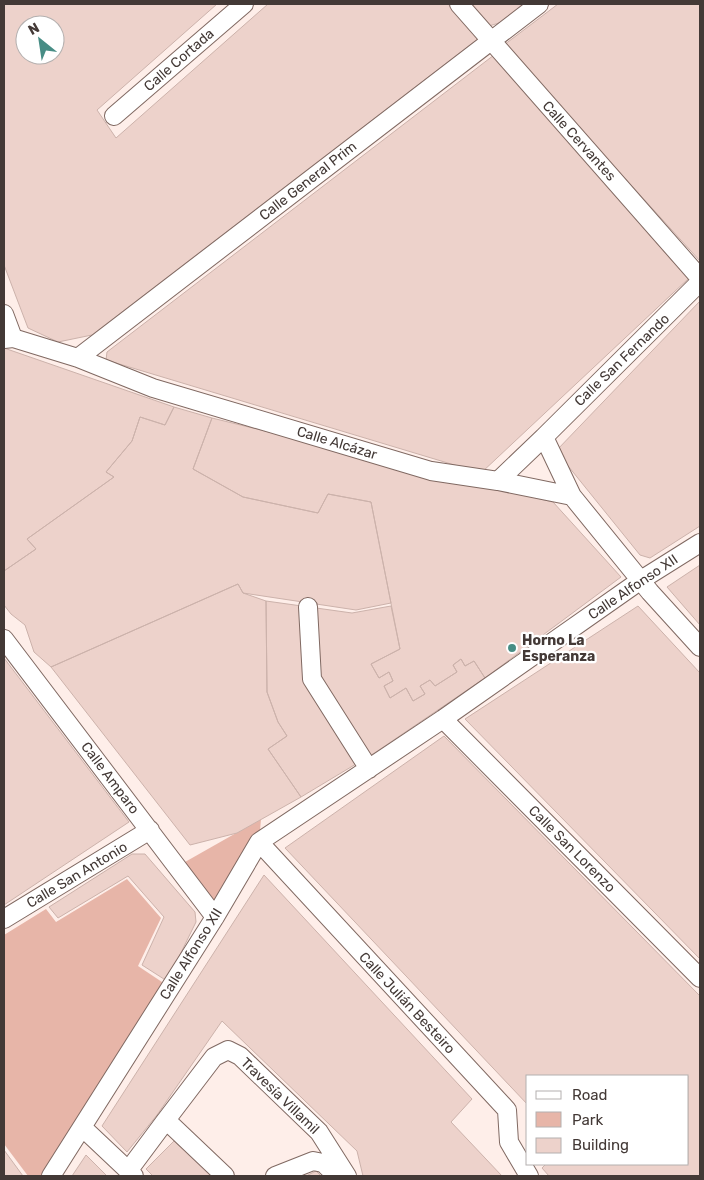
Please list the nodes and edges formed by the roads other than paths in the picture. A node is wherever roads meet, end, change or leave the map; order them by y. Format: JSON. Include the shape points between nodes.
{"nodes":[{"id":1,"x":244,"y":4,"type":"edge"},
{"id":2,"x":459,"y":4,"type":"edge"},
{"id":3,"x":539,"y":4,"type":"edge"},
{"id":4,"x":490,"y":41,"type":"junction"},
{"id":5,"x":114,"y":116,"type":"dead end"},
{"id":6,"x":700,"y":278,"type":"edge"},
{"id":7,"x":700,"y":282,"type":"edge"},
{"id":8,"x":4,"y":314,"type":"edge"},
{"id":9,"x":8,"y":338,"type":"edge"},
{"id":10,"x":78,"y":358,"type":"junction"},
{"id":11,"x":544,"y":437,"type":"junction"},
{"id":12,"x":498,"y":481,"type":"junction"},
{"id":13,"x":572,"y":496,"type":"junction"},
{"id":14,"x":700,"y":543,"type":"edge"},
{"id":15,"x":640,"y":580,"type":"junction"},
{"id":16,"x":308,"y":607,"type":"dead end"},
{"id":17,"x":4,"y":639,"type":"edge"},
{"id":18,"x":700,"y":648,"type":"edge"},
{"id":19,"x":443,"y":719,"type":"junction"},
{"id":20,"x":369,"y":769,"type":"junction"},
{"id":21,"x":150,"y":830,"type":"junction"},
{"id":22,"x":259,"y":842,"type":"junction"},
{"id":23,"x":215,"y":917,"type":"junction"},
{"id":24,"x":4,"y":919,"type":"edge"},
{"id":25,"x":700,"y":978,"type":"edge"},
{"id":26,"x":166,"y":1120,"type":"junction"},
{"id":27,"x":82,"y":1127,"type":"junction"},
{"id":28,"x":131,"y":1173,"type":"edge"},
{"id":29,"x":51,"y":1176,"type":"edge"},
{"id":30,"x":225,"y":1176,"type":"edge"},
{"id":31,"x":275,"y":1176,"type":"edge"},
{"id":32,"x":337,"y":1176,"type":"edge"},
{"id":33,"x":347,"y":1176,"type":"edge"},
{"id":34,"x":530,"y":1176,"type":"edge"}],
"edges":[{"from":1,"to":5,"type":"street","name":"Calle Cortada"},
{"from":2,"to":4,"type":"street","name":"Calle Cervantes"},
{"from":3,"to":4,"type":"street","name":"Calle General Prim"},
{"from":4,"to":6,"type":"street","name":"Calle Cervantes"},
{"from":4,"to":10,"type":"street","name":"Calle General Prim"},
{"from":7,"to":11,"type":"street","name":"Calle San Fernando"},
{"from":8,"to":9,"type":"street"},
{"from":9,"to":10,"type":"street","name":"Calle Alcázar"},
{"from":10,"to":12,"type":"street","name":"Calle Alcázar","via":[[153,388],[422,468]]},
{"from":11,"to":12,"type":"street","name":"Calle San Fernando"},
{"from":11,"to":13,"type":"street"},
{"from":12,"to":13,"type":"street","name":"Calle Alcázar"},
{"from":13,"to":15,"type":"street"},
{"from":14,"to":15,"type":"street","name":"Calle Alfonso XII"},
{"from":15,"to":18,"type":"street"},
{"from":15,"to":19,"type":"street","name":"Calle Alfonso XII"},
{"from":16,"to":20,"type":"street","via":[[312,679]]},
{"from":17,"to":21,"type":"street","name":"Calle Amparo"},
{"from":19,"to":20,"type":"street","name":"Calle Alfonso XII"},
{"from":19,"to":25,"type":"street","name":"Calle San Lorenzo"},
{"from":20,"to":22,"type":"street","name":"Calle Alfonso XII"},
{"from":21,"to":23,"type":"street","name":"Calle Amparo"},
{"from":21,"to":24,"type":"street","name":"Calle San Antonio"},
{"from":22,"to":23,"type":"street","name":"Calle Alfonso XII"},
{"from":22,"to":34,"type":"street","name":"Calle Julián Besteiro","via":[[507,1110],[509,1142]]},
{"from":23,"to":27,"type":"street","name":"Calle Alfonso XII"},
{"from":26,"to":28,"type":"street","name":"Travesía Villamil"},
{"from":26,"to":30,"type":"street"},
{"from":26,"to":33,"type":"street","name":"Travesía Villamil","via":[[214,1057],[228,1050],[240,1056],[320,1132]]},
{"from":27,"to":28,"type":"street"},
{"from":27,"to":29,"type":"street","name":"Calle Alfonso XII"},
{"from":31,"to":32,"type":"street","via":[[313,1161],[323,1163]]}]}
